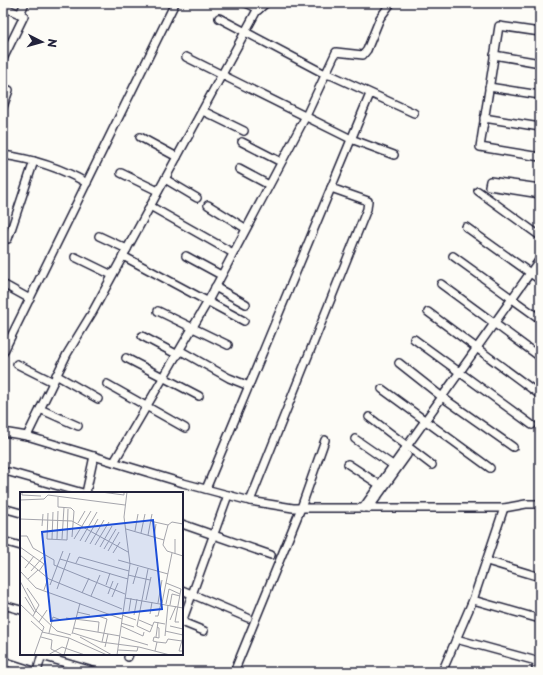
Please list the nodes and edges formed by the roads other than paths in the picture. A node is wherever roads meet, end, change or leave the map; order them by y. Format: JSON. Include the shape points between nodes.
{"nodes":[{"id":1,"x":25,"y":3,"type":"edge"},
{"id":2,"x":175,"y":3,"type":"edge"},
{"id":3,"x":246,"y":3,"type":"edge"},
{"id":4,"x":266,"y":3,"type":"edge"},
{"id":5,"x":391,"y":3,"type":"edge"},
{"id":6,"x":3,"y":7,"type":"edge"},
{"id":7,"x":259,"y":9,"type":"junction"},
{"id":8,"x":20,"y":14,"type":"junction"},
{"id":9,"x":219,"y":18,"type":"dead end"},
{"id":10,"x":247,"y":31,"type":"junction"},
{"id":11,"x":540,"y":32,"type":"edge"},
{"id":12,"x":494,"y":55,"type":"junction"},
{"id":13,"x":186,"y":57,"type":"dead end"},
{"id":14,"x":3,"y":60,"type":"edge"},
{"id":15,"x":540,"y":62,"type":"edge"},
{"id":16,"x":223,"y":74,"type":"junction"},
{"id":17,"x":325,"y":74,"type":"junction"},
{"id":18,"x":489,"y":87,"type":"junction"},
{"id":19,"x":9,"y":90,"type":"dead end"},
{"id":20,"x":370,"y":94,"type":"junction"},
{"id":21,"x":540,"y":95,"type":"edge"},
{"id":22,"x":3,"y":107,"type":"edge"},
{"id":23,"x":203,"y":111,"type":"junction"},
{"id":24,"x":414,"y":113,"type":"dead end"},
{"id":25,"x":306,"y":116,"type":"junction"},
{"id":26,"x":484,"y":118,"type":"junction"},
{"id":27,"x":540,"y":127,"type":"edge"},
{"id":28,"x":244,"y":130,"type":"dead end"},
{"id":29,"x":140,"y":137,"type":"dead end"},
{"id":30,"x":351,"y":139,"type":"junction"},
{"id":31,"x":242,"y":142,"type":"dead end"},
{"id":32,"x":3,"y":155,"type":"edge"},
{"id":33,"x":394,"y":155,"type":"dead end"},
{"id":34,"x":177,"y":157,"type":"junction"},
{"id":35,"x":540,"y":157,"type":"edge"},
{"id":36,"x":34,"y":161,"type":"junction"},
{"id":37,"x":281,"y":162,"type":"junction"},
{"id":38,"x":239,"y":168,"type":"dead end"},
{"id":39,"x":121,"y":173,"type":"dead end"},
{"id":40,"x":165,"y":179,"type":"junction"},
{"id":41,"x":87,"y":183,"type":"junction"},
{"id":42,"x":269,"y":185,"type":"junction"},
{"id":43,"x":331,"y":188,"type":"junction"},
{"id":44,"x":540,"y":188,"type":"edge"},
{"id":45,"x":478,"y":190,"type":"dead end"},
{"id":46,"x":158,"y":191,"type":"junction"},
{"id":47,"x":540,"y":194,"type":"edge"},
{"id":48,"x":196,"y":198,"type":"dead end"},
{"id":49,"x":208,"y":205,"type":"dead end"},
{"id":50,"x":150,"y":206,"type":"junction"},
{"id":51,"x":466,"y":226,"type":"dead end"},
{"id":52,"x":246,"y":228,"type":"junction"},
{"id":53,"x":99,"y":236,"type":"dead end"},
{"id":54,"x":540,"y":236,"type":"edge"},
{"id":55,"x":8,"y":239,"type":"dead end"},
{"id":56,"x":127,"y":249,"type":"junction"},
{"id":57,"x":233,"y":253,"type":"junction"},
{"id":58,"x":122,"y":256,"type":"junction"},
{"id":59,"x":186,"y":256,"type":"dead end"},
{"id":60,"x":453,"y":256,"type":"dead end"},
{"id":61,"x":75,"y":257,"type":"dead end"},
{"id":62,"x":540,"y":259,"type":"edge"},
{"id":63,"x":540,"y":267,"type":"edge"},
{"id":64,"x":532,"y":274,"type":"junction"},
{"id":65,"x":112,"y":276,"type":"junction"},
{"id":66,"x":221,"y":276,"type":"junction"},
{"id":67,"x":540,"y":280,"type":"edge"},
{"id":68,"x":3,"y":284,"type":"edge"},
{"id":69,"x":441,"y":284,"type":"dead end"},
{"id":70,"x":215,"y":287,"type":"junction"},
{"id":71,"x":30,"y":299,"type":"junction"},
{"id":72,"x":514,"y":300,"type":"junction"},
{"id":73,"x":207,"y":303,"type":"junction"},
{"id":74,"x":246,"y":304,"type":"dead end"},
{"id":75,"x":158,"y":311,"type":"dead end"},
{"id":76,"x":428,"y":312,"type":"dead end"},
{"id":77,"x":540,"y":319,"type":"edge"},
{"id":78,"x":244,"y":321,"type":"dead end"},
{"id":79,"x":496,"y":325,"type":"junction"},
{"id":80,"x":193,"y":328,"type":"junction"},
{"id":81,"x":142,"y":336,"type":"dead end"},
{"id":82,"x":414,"y":339,"type":"dead end"},
{"id":83,"x":228,"y":345,"type":"dead end"},
{"id":84,"x":479,"y":349,"type":"junction"},
{"id":85,"x":3,"y":353,"type":"edge"},
{"id":86,"x":179,"y":353,"type":"junction"},
{"id":87,"x":540,"y":357,"type":"edge"},
{"id":88,"x":126,"y":358,"type":"dead end"},
{"id":89,"x":17,"y":364,"type":"dead end"},
{"id":90,"x":399,"y":364,"type":"dead end"},
{"id":91,"x":461,"y":374,"type":"junction"},
{"id":92,"x":54,"y":378,"type":"junction"},
{"id":93,"x":164,"y":379,"type":"junction"},
{"id":94,"x":107,"y":384,"type":"dead end"},
{"id":95,"x":249,"y":386,"type":"junction"},
{"id":96,"x":382,"y":389,"type":"dead end"},
{"id":97,"x":540,"y":395,"type":"edge"},
{"id":98,"x":199,"y":396,"type":"dead end"},
{"id":99,"x":444,"y":398,"type":"junction"},
{"id":100,"x":98,"y":399,"type":"dead end"},
{"id":101,"x":148,"y":406,"type":"junction"},
{"id":102,"x":40,"y":409,"type":"junction"},
{"id":103,"x":369,"y":417,"type":"dead end"},
{"id":104,"x":426,"y":423,"type":"junction"},
{"id":105,"x":532,"y":425,"type":"dead end"},
{"id":106,"x":78,"y":426,"type":"dead end"},
{"id":107,"x":185,"y":428,"type":"dead end"},
{"id":108,"x":3,"y":432,"type":"edge"},
{"id":109,"x":27,"y":436,"type":"junction"},
{"id":110,"x":355,"y":439,"type":"dead end"},
{"id":111,"x":325,"y":440,"type":"dead end"},
{"id":112,"x":409,"y":447,"type":"junction"},
{"id":113,"x":513,"y":447,"type":"dead end"},
{"id":114,"x":94,"y":456,"type":"junction"},
{"id":115,"x":114,"y":462,"type":"junction"},
{"id":116,"x":348,"y":464,"type":"dead end"},
{"id":117,"x":432,"y":465,"type":"dead end"},
{"id":118,"x":395,"y":467,"type":"junction"},
{"id":119,"x":490,"y":468,"type":"dead end"},
{"id":120,"x":8,"y":472,"type":"dead end"},
{"id":121,"x":381,"y":486,"type":"junction"},
{"id":122,"x":206,"y":489,"type":"junction"},
{"id":123,"x":80,"y":492,"type":"edge"},
{"id":124,"x":84,"y":492,"type":"edge"},
{"id":125,"x":228,"y":495,"type":"junction"},
{"id":126,"x":250,"y":501,"type":"junction"},
{"id":127,"x":540,"y":504,"type":"edge"},
{"id":128,"x":3,"y":508,"type":"edge"},
{"id":129,"x":301,"y":508,"type":"junction"},
{"id":130,"x":366,"y":508,"type":"junction"},
{"id":131,"x":504,"y":508,"type":"junction"},
{"id":132,"x":20,"y":513,"type":"edge"},
{"id":133,"x":183,"y":524,"type":"edge"},
{"id":134,"x":213,"y":535,"type":"junction"},
{"id":135,"x":3,"y":541,"type":"edge"},
{"id":136,"x":20,"y":546,"type":"edge"},
{"id":137,"x":271,"y":555,"type":"dead end"},
{"id":138,"x":487,"y":561,"type":"junction"},
{"id":139,"x":540,"y":577,"type":"edge"},
{"id":140,"x":183,"y":590,"type":"edge"},
{"id":141,"x":192,"y":593,"type":"junction"},
{"id":142,"x":473,"y":600,"type":"junction"},
{"id":143,"x":3,"y":605,"type":"edge"},
{"id":144,"x":20,"y":610,"type":"edge"},
{"id":145,"x":248,"y":618,"type":"dead end"},
{"id":146,"x":183,"y":619,"type":"edge"},
{"id":147,"x":540,"y":619,"type":"edge"},
{"id":148,"x":183,"y":622,"type":"edge"},
{"id":149,"x":204,"y":631,"type":"dead end"},
{"id":150,"x":456,"y":639,"type":"junction"},
{"id":151,"x":42,"y":655,"type":"edge"},
{"id":152,"x":3,"y":661,"type":"edge"},
{"id":153,"x":539,"y":662,"type":"edge"},
{"id":154,"x":37,"y":672,"type":"edge"},
{"id":155,"x":96,"y":672,"type":"edge"},
{"id":156,"x":234,"y":672,"type":"edge"},
{"id":157,"x":442,"y":672,"type":"edge"},
{"id":158,"x":535,"y":672,"type":"edge"}],
"edges":[{"from":1,"to":8,"type":"street"},
{"from":2,"to":41,"type":"street"},
{"from":3,"to":7,"type":"street"},
{"from":4,"to":7,"type":"street"},
{"from":5,"to":17,"type":"street","via":[[380,18],[367,50],[359,55],[336,52]]},
{"from":6,"to":8,"type":"street"},
{"from":7,"to":10,"type":"street"},
{"from":8,"to":14,"type":"street","via":[[24,16]]},
{"from":9,"to":10,"type":"street"},
{"from":10,"to":16,"type":"street"},
{"from":10,"to":17,"type":"street"},
{"from":11,"to":12,"type":"street","via":[[499,26]]},
{"from":12,"to":15,"type":"street"},
{"from":12,"to":18,"type":"street"},
{"from":13,"to":16,"type":"street"},
{"from":16,"to":23,"type":"street"},
{"from":16,"to":25,"type":"street"},
{"from":17,"to":20,"type":"street"},
{"from":17,"to":25,"type":"street"},
{"from":18,"to":21,"type":"street"},
{"from":18,"to":26,"type":"street"},
{"from":19,"to":22,"type":"street"},
{"from":20,"to":24,"type":"street"},
{"from":20,"to":30,"type":"street"},
{"from":23,"to":28,"type":"street"},
{"from":23,"to":34,"type":"street"},
{"from":25,"to":30,"type":"street"},
{"from":25,"to":37,"type":"street"},
{"from":26,"to":27,"type":"street"},
{"from":26,"to":35,"type":"street","via":[[480,148]]},
{"from":29,"to":34,"type":"street"},
{"from":30,"to":33,"type":"street"},
{"from":30,"to":43,"type":"street"},
{"from":31,"to":37,"type":"street"},
{"from":32,"to":36,"type":"street"},
{"from":34,"to":40,"type":"street"},
{"from":36,"to":41,"type":"street","via":[[69,173]]},
{"from":36,"to":55,"type":"street"},
{"from":37,"to":42,"type":"street"},
{"from":38,"to":42,"type":"street"},
{"from":39,"to":46,"type":"street"},
{"from":40,"to":46,"type":"street"},
{"from":40,"to":48,"type":"street"},
{"from":41,"to":71,"type":"street"},
{"from":42,"to":52,"type":"street"},
{"from":43,"to":95,"type":"street"},
{"from":43,"to":126,"type":"street","via":[[368,202],[367,209]]},
{"from":44,"to":47,"type":"street","via":[[490,181],[489,186]]},
{"from":45,"to":54,"type":"street"},
{"from":46,"to":50,"type":"street"},
{"from":49,"to":52,"type":"street"},
{"from":50,"to":56,"type":"street"},
{"from":50,"to":57,"type":"street"},
{"from":51,"to":64,"type":"street"},
{"from":52,"to":57,"type":"street"},
{"from":53,"to":56,"type":"street"},
{"from":56,"to":58,"type":"street"},
{"from":57,"to":66,"type":"street"},
{"from":58,"to":65,"type":"street"},
{"from":58,"to":73,"type":"street"},
{"from":59,"to":66,"type":"street"},
{"from":60,"to":72,"type":"street"},
{"from":61,"to":65,"type":"street"},
{"from":62,"to":64,"type":"street"},
{"from":63,"to":64,"type":"street"},
{"from":64,"to":67,"type":"street"},
{"from":64,"to":72,"type":"street"},
{"from":65,"to":92,"type":"street"},
{"from":66,"to":70,"type":"street"},
{"from":68,"to":71,"type":"street"},
{"from":69,"to":79,"type":"street"},
{"from":70,"to":73,"type":"street"},
{"from":70,"to":74,"type":"street"},
{"from":71,"to":85,"type":"street"},
{"from":72,"to":77,"type":"street"},
{"from":72,"to":79,"type":"street"},
{"from":73,"to":78,"type":"street"},
{"from":73,"to":80,"type":"street"},
{"from":75,"to":80,"type":"street"},
{"from":76,"to":84,"type":"street"},
{"from":79,"to":84,"type":"street"},
{"from":79,"to":87,"type":"street"},
{"from":80,"to":83,"type":"street"},
{"from":80,"to":86,"type":"street"},
{"from":81,"to":86,"type":"street"},
{"from":82,"to":91,"type":"street"},
{"from":84,"to":91,"type":"street"},
{"from":84,"to":97,"type":"street"},
{"from":86,"to":93,"type":"street"},
{"from":86,"to":95,"type":"street"},
{"from":88,"to":93,"type":"street"},
{"from":89,"to":92,"type":"street"},
{"from":90,"to":99,"type":"street"},
{"from":91,"to":99,"type":"street"},
{"from":91,"to":105,"type":"street"},
{"from":92,"to":100,"type":"street"},
{"from":92,"to":102,"type":"street"},
{"from":93,"to":98,"type":"street"},
{"from":93,"to":101,"type":"street"},
{"from":94,"to":101,"type":"street"},
{"from":95,"to":122,"type":"street"},
{"from":96,"to":104,"type":"street"},
{"from":99,"to":104,"type":"street"},
{"from":99,"to":113,"type":"street"},
{"from":101,"to":107,"type":"street"},
{"from":101,"to":115,"type":"street"},
{"from":102,"to":106,"type":"street"},
{"from":102,"to":109,"type":"street"},
{"from":103,"to":112,"type":"street"},
{"from":104,"to":112,"type":"street"},
{"from":104,"to":119,"type":"street"},
{"from":108,"to":109,"type":"street"},
{"from":109,"to":114,"type":"street"},
{"from":110,"to":118,"type":"street"},
{"from":111,"to":129,"type":"street"},
{"from":112,"to":117,"type":"street"},
{"from":112,"to":118,"type":"street"},
{"from":114,"to":115,"type":"street"},
{"from":114,"to":124,"type":"street"},
{"from":115,"to":122,"type":"street"},
{"from":116,"to":121,"type":"street"},
{"from":118,"to":121,"type":"street"},
{"from":120,"to":123,"type":"street"},
{"from":121,"to":130,"type":"street"},
{"from":122,"to":125,"type":"street"},
{"from":125,"to":126,"type":"street"},
{"from":125,"to":134,"type":"street"},
{"from":126,"to":129,"type":"street"},
{"from":127,"to":131,"type":"street"},
{"from":128,"to":132,"type":"street"},
{"from":129,"to":130,"type":"street"},
{"from":129,"to":156,"type":"street"},
{"from":130,"to":131,"type":"street"},
{"from":131,"to":138,"type":"street"},
{"from":133,"to":134,"type":"street"},
{"from":134,"to":137,"type":"street"},
{"from":134,"to":141,"type":"street"},
{"from":135,"to":136,"type":"street"},
{"from":138,"to":139,"type":"street"},
{"from":138,"to":142,"type":"street"},
{"from":140,"to":141,"type":"street"},
{"from":141,"to":145,"type":"street"},
{"from":141,"to":146,"type":"street"},
{"from":142,"to":147,"type":"street"},
{"from":142,"to":150,"type":"street"},
{"from":143,"to":144,"type":"street"},
{"from":148,"to":149,"type":"street"},
{"from":150,"to":153,"type":"street"},
{"from":150,"to":157,"type":"street"},
{"from":151,"to":154,"type":"street"},
{"from":151,"to":155,"type":"street"},
{"from":152,"to":154,"type":"street"},
{"from":153,"to":158,"type":"street"}]}
